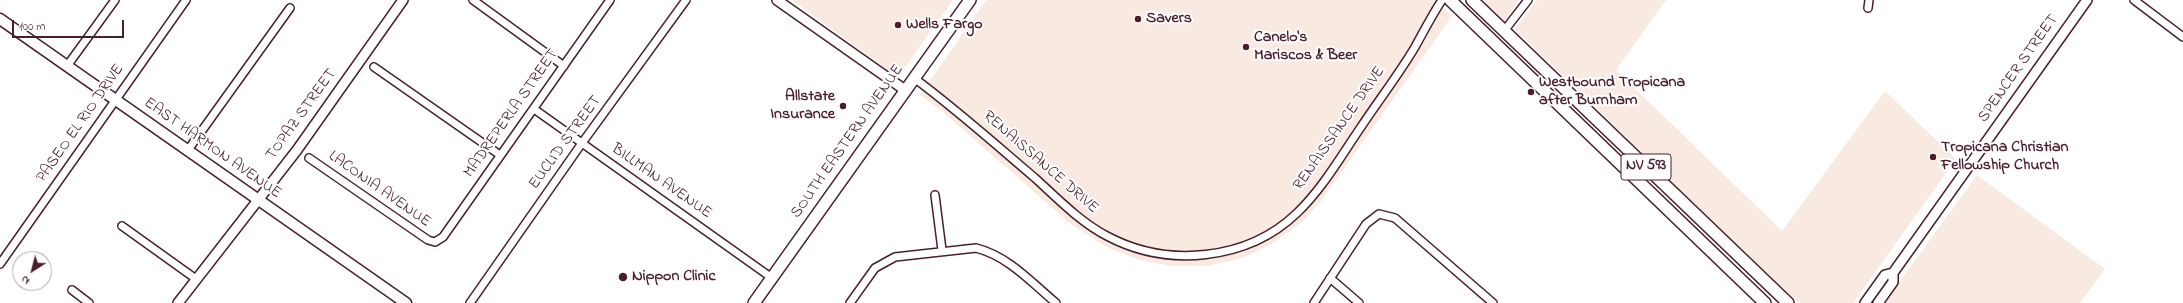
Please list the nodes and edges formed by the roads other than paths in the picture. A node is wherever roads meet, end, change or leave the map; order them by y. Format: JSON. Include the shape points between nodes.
{"nodes":[{"id":1,"x":115,"y":0,"type":"edge"},
{"id":2,"x":186,"y":0,"type":"edge"},
{"id":3,"x":403,"y":0,"type":"edge"},
{"id":4,"x":473,"y":0,"type":"edge"},
{"id":5,"x":610,"y":0,"type":"edge"},
{"id":6,"x":686,"y":0,"type":"edge"},
{"id":7,"x":777,"y":0,"type":"edge"},
{"id":8,"x":970,"y":0,"type":"edge"},
{"id":9,"x":1442,"y":0,"type":"edge"},
{"id":10,"x":1450,"y":0,"type":"edge"},
{"id":11,"x":1472,"y":0,"type":"edge"},
{"id":12,"x":1528,"y":0,"type":"edge"},
{"id":13,"x":2087,"y":0,"type":"edge"},
{"id":14,"x":2134,"y":0,"type":"edge"},
{"id":15,"x":290,"y":8,"type":"dead end"},
{"id":16,"x":1467,"y":16,"type":"junction"},
{"id":17,"x":0,"y":19,"type":"edge"},
{"id":18,"x":1504,"y":31,"type":"junction"},
{"id":19,"x":2183,"y":37,"type":"edge"},
{"id":20,"x":1490,"y":40,"type":"junction"},
{"id":21,"x":1530,"y":57,"type":"junction"},
{"id":22,"x":67,"y":66,"type":"junction"},
{"id":23,"x":564,"y":66,"type":"junction"},
{"id":24,"x":374,"y":67,"type":"dead end"},
{"id":25,"x":914,"y":78,"type":"junction"},
{"id":26,"x":905,"y":90,"type":"junction"},
{"id":27,"x":115,"y":99,"type":"junction"},
{"id":28,"x":534,"y":109,"type":"junction"},
{"id":29,"x":582,"y":144,"type":"junction"},
{"id":30,"x":188,"y":150,"type":"junction"},
{"id":31,"x":1610,"y":154,"type":"junction"},
{"id":32,"x":500,"y":155,"type":"junction"},
{"id":33,"x":309,"y":158,"type":"dead end"},
{"id":34,"x":935,"y":195,"type":"dead end"},
{"id":35,"x":1675,"y":196,"type":"junction"},
{"id":36,"x":258,"y":199,"type":"junction"},
{"id":37,"x":1656,"y":199,"type":"junction"},
{"id":38,"x":122,"y":226,"type":"dead end"},
{"id":39,"x":1712,"y":230,"type":"junction"},
{"id":40,"x":435,"y":242,"type":"joint"},
{"id":41,"x":942,"y":250,"type":"junction"},
{"id":42,"x":0,"y":264,"type":"edge"},
{"id":43,"x":1893,"y":273,"type":"junction"},
{"id":44,"x":772,"y":278,"type":"junction"},
{"id":45,"x":1330,"y":278,"type":"junction"},
{"id":46,"x":196,"y":279,"type":"junction"},
{"id":47,"x":72,"y":290,"type":"dead end"},
{"id":48,"x":89,"y":303,"type":"edge"},
{"id":49,"x":178,"y":303,"type":"edge"},
{"id":50,"x":406,"y":303,"type":"edge"},
{"id":51,"x":470,"y":303,"type":"edge"},
{"id":52,"x":754,"y":303,"type":"edge"},
{"id":53,"x":850,"y":303,"type":"edge"},
{"id":54,"x":1056,"y":303,"type":"edge"},
{"id":55,"x":1314,"y":303,"type":"edge"},
{"id":56,"x":1359,"y":303,"type":"edge"},
{"id":57,"x":1492,"y":303,"type":"edge"},
{"id":58,"x":1765,"y":303,"type":"edge"},
{"id":59,"x":1788,"y":303,"type":"edge"},
{"id":60,"x":1865,"y":303,"type":"edge"},
{"id":61,"x":1878,"y":303,"type":"edge"}],
"edges":[{"from":1,"to":22,"type":"street"},
{"from":2,"to":27,"type":"street","name":"PASEO EL RIO DRIVE"},
{"from":3,"to":36,"type":"street","name":"TOPAZ STREET","via":[[297,150]]},
{"from":4,"to":23,"type":"street"},
{"from":5,"to":23,"type":"street","name":"MADREPERLA STREET"},
{"from":6,"to":29,"type":"street","name":"EUCLID STREET"},
{"from":7,"to":26,"type":"street"},
{"from":8,"to":25,"type":"main road","name":"SOUTH EASTERN AVENUE"},
{"from":9,"to":25,"type":"street","name":"RENAISSANCE DRIVE","via":[[1415,47],[1323,183],[1296,214],[1270,233],[1239,248],[1206,256],[1172,256],[1138,249],[1107,236],[1079,218],[949,103]]},
{"from":10,"to":16,"type":"main road","number":"NV 593"},
{"from":11,"to":18,"type":"main road","number":"NV 593"},
{"from":12,"to":18,"type":"street"},
{"from":13,"to":43,"type":"street","name":"SPENCER STREET"},
{"from":14,"to":19,"type":"street"},
{"from":15,"to":30,"type":"street"},
{"from":16,"to":18,"type":"main road","via":[[1480,18],[1496,33]]},
{"from":16,"to":20,"type":"main road","number":"NV 593"},
{"from":17,"to":22,"type":"main road","name":"EAST HARMON AVENUE"},
{"from":18,"to":21,"type":"main road","number":"NV 593"},
{"from":20,"to":21,"type":"main road","via":[[1499,38],[1518,54]]},
{"from":20,"to":31,"type":"main road","number":"NV 593"},
{"from":21,"to":35,"type":"main road","number":"NV 593"},
{"from":22,"to":27,"type":"main road","name":"EAST HARMON AVENUE"},
{"from":23,"to":28,"type":"street","name":"MADREPERLA STREET"},
{"from":24,"to":32,"type":"street"},
{"from":25,"to":26,"type":"main road","name":"SOUTH EASTERN AVENUE"},
{"from":26,"to":44,"type":"main road","name":"SOUTH EASTERN AVENUE"},
{"from":27,"to":30,"type":"main road","name":"EAST HARMON AVENUE"},
{"from":27,"to":42,"type":"street","name":"PASEO EL RIO DRIVE"},
{"from":28,"to":29,"type":"street","name":"BILLMAN AVENUE"},
{"from":28,"to":32,"type":"street","name":"MADREPERLA STREET"},
{"from":29,"to":44,"type":"street","name":"BILLMAN AVENUE"},
{"from":29,"to":51,"type":"street","name":"EUCLID STREET"},
{"from":30,"to":36,"type":"main road","name":"EAST HARMON AVENUE"},
{"from":31,"to":35,"type":"main road","via":[[1630,165],[1663,192]]},
{"from":31,"to":37,"type":"main road","number":"NV 593"},
{"from":32,"to":40,"type":"street","name":"MADREPERLA STREET","via":[[443,237]]},
{"from":33,"to":40,"type":"street","name":"LACONIA AVENUE","via":[[428,240]]},
{"from":34,"to":41,"type":"street"},
{"from":35,"to":39,"type":"main road","number":"NV 593"},
{"from":36,"to":46,"type":"street","name":"TOPAZ STREET"},
{"from":36,"to":50,"type":"main road","name":"EAST HARMON AVENUE"},
{"from":37,"to":39,"type":"main road","via":[[1670,202],[1691,219]]},
{"from":37,"to":58,"type":"main road","number":"NV 593"},
{"from":38,"to":46,"type":"street"},
{"from":39,"to":59,"type":"main road","number":"NV 593"},
{"from":41,"to":53,"type":"street","via":[[892,259],[875,268]]},
{"from":41,"to":54,"type":"street","via":[[976,248],[988,251],[1008,262]]},
{"from":43,"to":60,"type":"street","name":"SPENCER STREET","via":[[1885,275]]},
{"from":43,"to":61,"type":"street","name":"SPENCER STREET","via":[[1893,282]]},
{"from":44,"to":52,"type":"main road","name":"SOUTH EASTERN AVENUE"},
{"from":45,"to":55,"type":"street"},
{"from":45,"to":56,"type":"street"},
{"from":45,"to":57,"type":"street","via":[[1366,224],[1379,214],[1395,218]]},
{"from":46,"to":49,"type":"street","name":"TOPAZ STREET"},
{"from":47,"to":48,"type":"street"}]}
